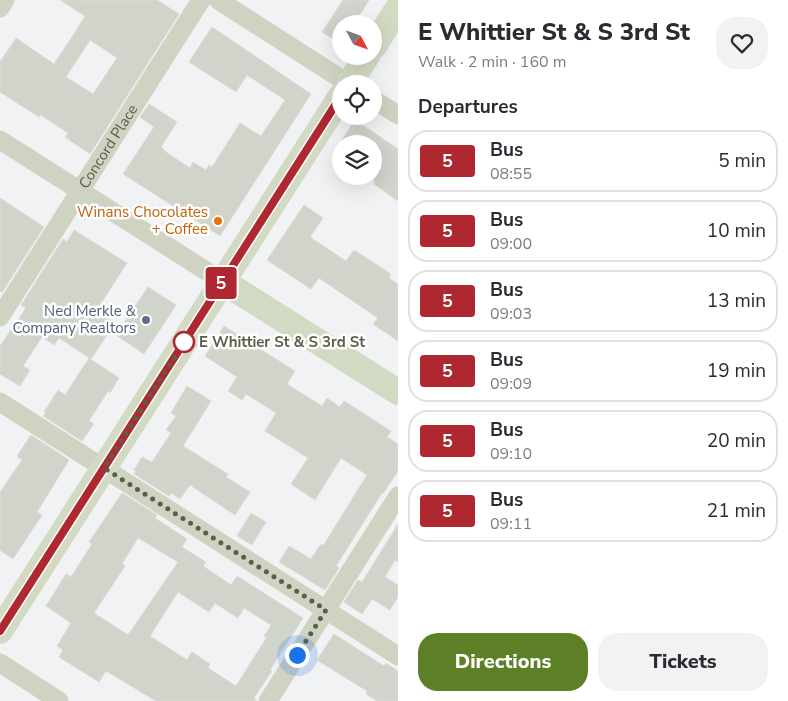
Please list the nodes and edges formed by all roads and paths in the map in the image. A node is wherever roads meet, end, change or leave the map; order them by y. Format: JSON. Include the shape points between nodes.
{"nodes":[{"id":1,"x":5,"y":0,"type":"edge"},
{"id":2,"x":201,"y":0,"type":"edge"},
{"id":3,"x":218,"y":0,"type":"edge"},
{"id":4,"x":0,"y":8,"type":"edge"},
{"id":5,"x":398,"y":8,"type":"edge"},
{"id":6,"x":382,"y":33,"type":"edge"},
{"id":7,"x":335,"y":75,"type":"edge"},
{"id":8,"x":382,"y":105,"type":"edge"},
{"id":9,"x":332,"y":110,"type":"edge"},
{"id":10,"x":398,"y":115,"type":"edge"},
{"id":11,"x":0,"y":140,"type":"edge"},
{"id":12,"x":80,"y":191,"type":"junction"},
{"id":13,"x":222,"y":281,"type":"junction"},
{"id":14,"x":0,"y":317,"type":"edge"},
{"id":15,"x":398,"y":392,"type":"edge"},
{"id":16,"x":0,"y":402,"type":"edge"},
{"id":17,"x":104,"y":468,"type":"junction"},
{"id":18,"x":398,"y":496,"type":"edge"},
{"id":19,"x":326,"y":610,"type":"junction"},
{"id":20,"x":0,"y":631,"type":"edge"},
{"id":21,"x":398,"y":656,"type":"edge"},
{"id":22,"x":0,"y":663,"type":"edge"},
{"id":23,"x":59,"y":701,"type":"edge"},
{"id":24,"x":268,"y":701,"type":"edge"}],
"edges":[{"from":1,"to":4,"type":"street"},
{"from":2,"to":12,"type":"street","name":"Concord Place"},
{"from":3,"to":7,"type":"street"},
{"from":5,"to":6,"type":"street"},
{"from":8,"to":10,"type":"street"},
{"from":9,"to":13,"type":"street"},
{"from":11,"to":12,"type":"street"},
{"from":12,"to":13,"type":"street"},
{"from":12,"to":14,"type":"street","name":"Concord Place"},
{"from":13,"to":15,"type":"street"},
{"from":13,"to":17,"type":"street"},
{"from":16,"to":17,"type":"street"},
{"from":17,"to":19,"type":"street"},
{"from":17,"to":20,"type":"street"},
{"from":18,"to":19,"type":"street"},
{"from":19,"to":21,"type":"street"},
{"from":19,"to":24,"type":"street"},
{"from":22,"to":23,"type":"street"}]}
